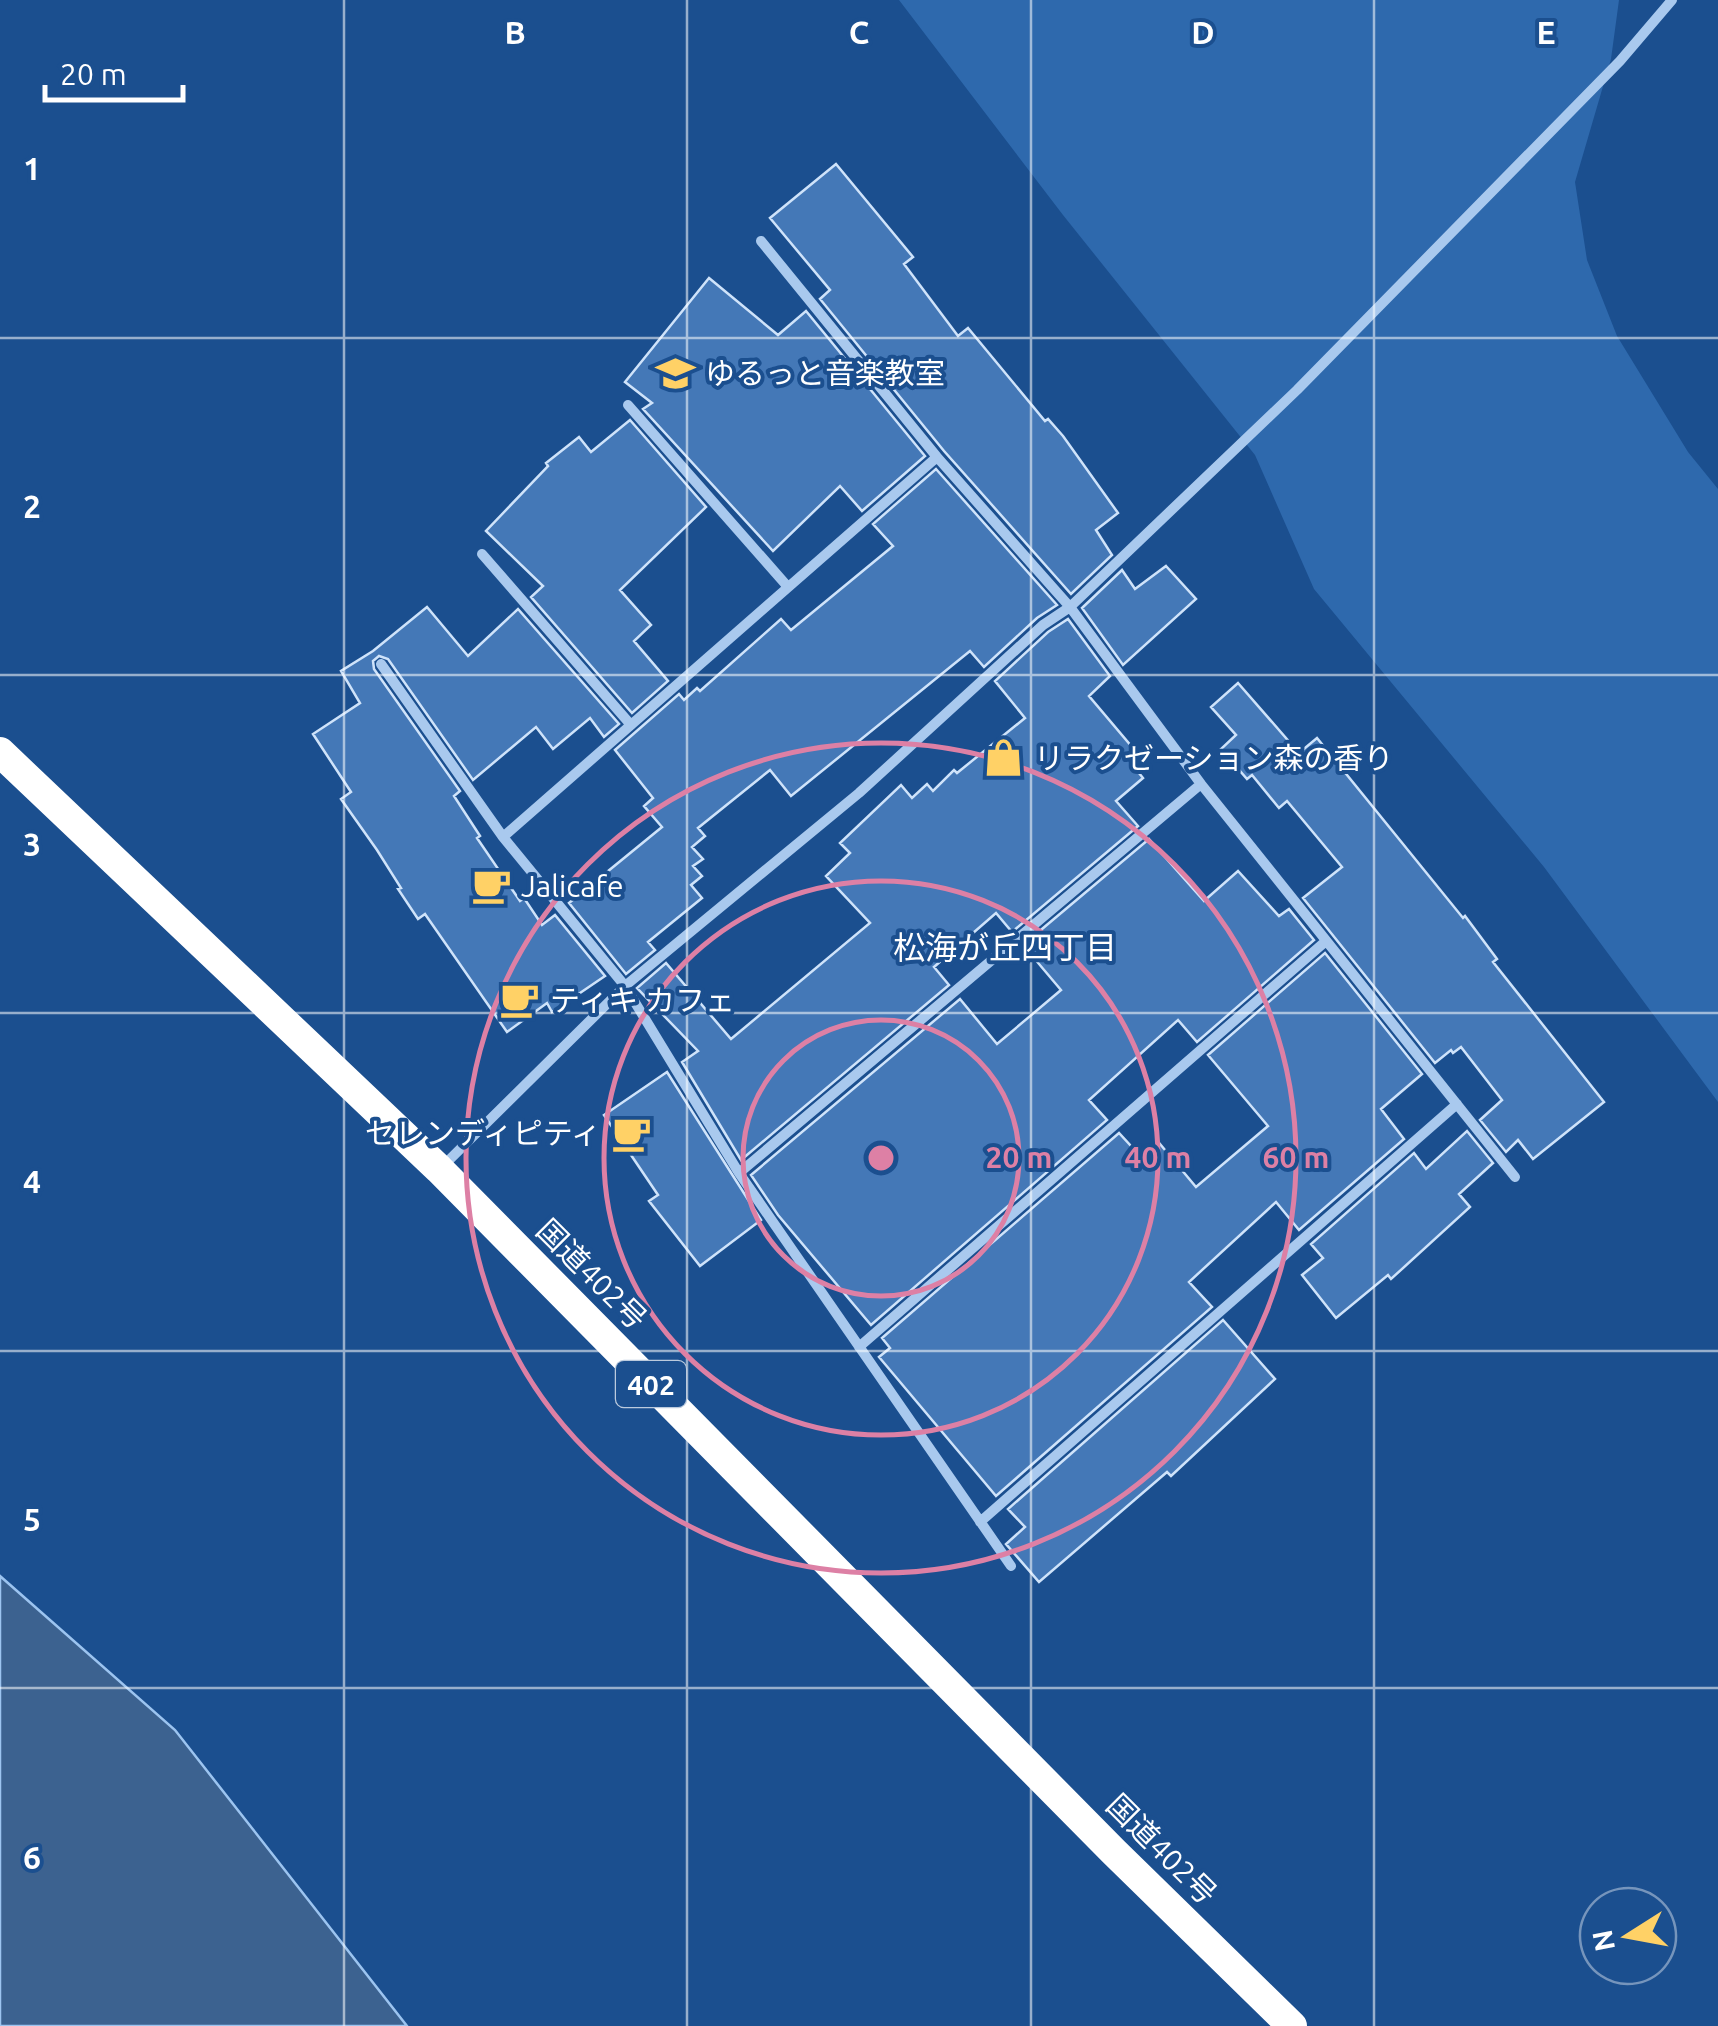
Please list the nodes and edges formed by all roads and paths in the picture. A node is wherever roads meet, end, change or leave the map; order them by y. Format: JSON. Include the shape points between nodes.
{"nodes":[{"id":1,"x":1672,"y":0,"type":"edge"},
{"id":2,"x":761,"y":241,"type":"dead end"},
{"id":3,"x":628,"y":405,"type":"dead end"},
{"id":4,"x":937,"y":457,"type":"junction"},
{"id":5,"x":482,"y":554,"type":"dead end"},
{"id":6,"x":788,"y":587,"type":"junction"},
{"id":7,"x":1070,"y":607,"type":"junction"},
{"id":8,"x":381,"y":664,"type":"dead end"},
{"id":9,"x":631,"y":725,"type":"junction"},
{"id":10,"x":0,"y":752,"type":"edge"},
{"id":11,"x":1201,"y":784,"type":"junction"},
{"id":12,"x":504,"y":837,"type":"junction"},
{"id":13,"x":1326,"y":940,"type":"junction"},
{"id":14,"x":626,"y":986,"type":"junction"},
{"id":15,"x":1457,"y":1104,"type":"junction"},
{"id":16,"x":439,"y":1170,"type":"junction"},
{"id":17,"x":738,"y":1173,"type":"junction"},
{"id":18,"x":1515,"y":1177,"type":"dead end"},
{"id":19,"x":859,"y":1347,"type":"junction"},
{"id":20,"x":980,"y":1522,"type":"junction"},
{"id":21,"x":1010,"y":1566,"type":"dead end"},
{"id":22,"x":1292,"y":2026,"type":"edge"}],
"edges":[{"from":1,"to":7,"type":"street","via":[[1297,390]]},
{"from":2,"to":4,"type":"street"},
{"from":3,"to":6,"type":"street"},
{"from":4,"to":6,"type":"street"},
{"from":4,"to":7,"type":"street"},
{"from":5,"to":9,"type":"street"},
{"from":6,"to":9,"type":"street"},
{"from":7,"to":11,"type":"street"},
{"from":7,"to":14,"type":"street"},
{"from":8,"to":12,"type":"street"},
{"from":9,"to":12,"type":"street"},
{"from":10,"to":16,"type":"highway","name":"国道402号","number":"402"},
{"from":11,"to":13,"type":"street"},
{"from":11,"to":17,"type":"street"},
{"from":12,"to":14,"type":"street"},
{"from":13,"to":15,"type":"street"},
{"from":13,"to":19,"type":"street"},
{"from":14,"to":16,"type":"street"},
{"from":14,"to":17,"type":"street"},
{"from":15,"to":18,"type":"street"},
{"from":15,"to":20,"type":"street"},
{"from":16,"to":22,"type":"highway","name":"国道402号","number":"402"},
{"from":17,"to":19,"type":"street"},
{"from":19,"to":20,"type":"street"},
{"from":20,"to":21,"type":"street"}]}
